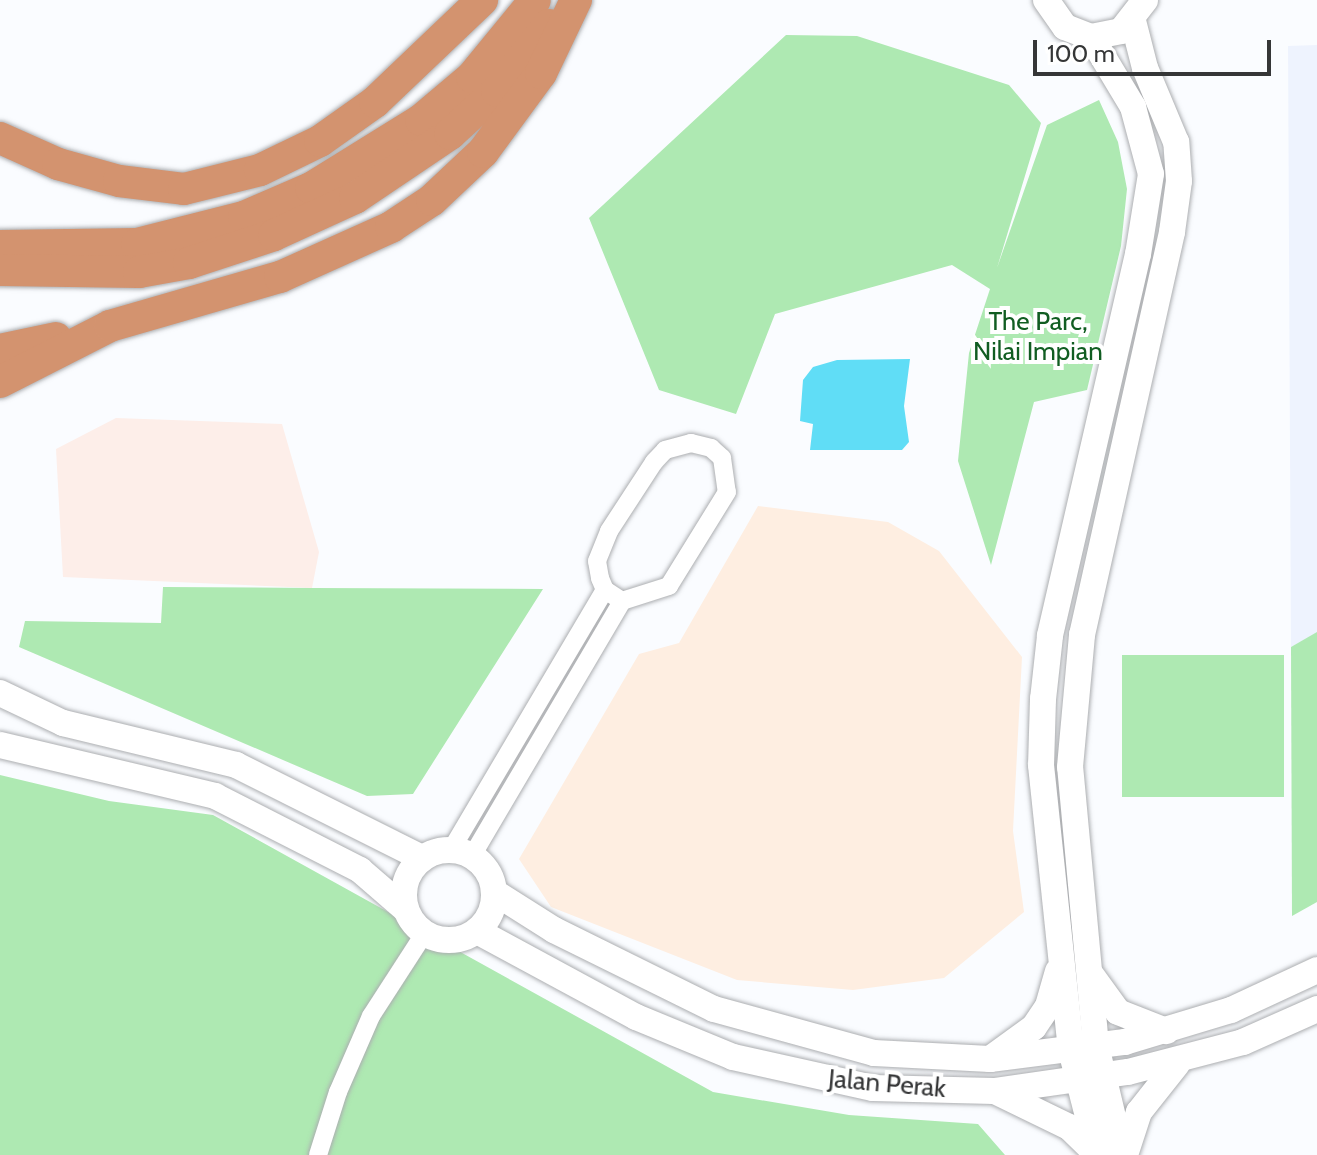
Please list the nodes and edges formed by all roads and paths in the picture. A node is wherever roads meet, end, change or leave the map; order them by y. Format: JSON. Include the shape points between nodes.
{"nodes":[{"id":1,"x":482,"y":0,"type":"edge"},
{"id":2,"x":535,"y":0,"type":"edge"},
{"id":3,"x":568,"y":0,"type":"edge"},
{"id":4,"x":576,"y":0,"type":"edge"},
{"id":5,"x":1046,"y":0,"type":"edge"},
{"id":6,"x":1139,"y":11,"type":"edge"},
{"id":7,"x":1091,"y":37,"type":"junction"},
{"id":8,"x":0,"y":138,"type":"edge"},
{"id":9,"x":0,"y":246,"type":"edge"},
{"id":10,"x":0,"y":270,"type":"edge"},
{"id":11,"x":110,"y":326,"type":"junction"},
{"id":12,"x":0,"y":350,"type":"edge"},
{"id":13,"x":0,"y":382,"type":"edge"},
{"id":14,"x":605,"y":590,"type":"junction"},
{"id":15,"x":622,"y":601,"type":"junction"},
{"id":16,"x":0,"y":693,"type":"edge"},
{"id":17,"x":0,"y":745,"type":"edge"},
{"id":18,"x":462,"y":853,"type":"junction"},
{"id":19,"x":422,"y":858,"type":"junction"},
{"id":20,"x":494,"y":892,"type":"junction"},
{"id":21,"x":405,"y":909,"type":"junction"},
{"id":22,"x":477,"y":931,"type":"junction"},
{"id":23,"x":424,"y":934,"type":"junction"},
{"id":24,"x":1061,"y":956,"type":"junction"},
{"id":25,"x":1317,"y":970,"type":"edge"},
{"id":26,"x":1089,"y":973,"type":"junction"},
{"id":27,"x":1317,"y":1009,"type":"edge"},
{"id":28,"x":1167,"y":1031,"type":"junction"},
{"id":29,"x":1084,"y":1048,"type":"junction"},
{"id":30,"x":990,"y":1059,"type":"junction"},
{"id":31,"x":1177,"y":1064,"type":"junction"},
{"id":32,"x":1091,"y":1078,"type":"junction"},
{"id":33,"x":994,"y":1091,"type":"junction"},
{"id":34,"x":318,"y":1155,"type":"edge"},
{"id":35,"x":1098,"y":1155,"type":"edge"},
{"id":36,"x":1123,"y":1155,"type":"edge"}],
"edges":[{"from":1,"to":8,"type":"highway","via":[[375,102],[320,141],[260,170],[184,189],[119,181],[58,164]]},
{"from":2,"to":9,"type":"highway","via":[[472,77],[421,120],[311,188],[244,217],[137,244]]},
{"from":3,"to":10,"type":"highway","via":[[497,91],[450,134],[355,198],[274,235],[189,263],[139,272]]},
{"from":4,"to":11,"type":"highway","via":[[524,96],[483,152],[432,200],[391,227],[280,277]]},
{"from":5,"to":7,"type":"main road","via":[[1065,27]]},
{"from":6,"to":7,"type":"main road","via":[[1106,36]]},
{"from":6,"to":26,"type":"main road","via":[[1145,68],[1176,142],[1179,181],[1082,635],[1073,701],[1070,767]]},
{"from":7,"to":24,"type":"main road","via":[[1133,107],[1151,174],[1047,662],[1041,765]]},
{"from":11,"to":12,"type":"highway"},
{"from":11,"to":13,"type":"highway"},
{"from":14,"to":15,"type":"street"},
{"from":14,"to":15,"type":"street","via":[[597,561],[642,477],[665,450],[691,443],[711,448],[722,458],[727,492],[669,586]]},
{"from":14,"to":18,"type":"street"},
{"from":15,"to":18,"type":"street"},
{"from":16,"to":19,"type":"main road","via":[[63,723],[236,765]]},
{"from":17,"to":21,"type":"main road","via":[[215,796],[360,870]]},
{"from":18,"to":19,"type":"main road"},
{"from":18,"to":20,"type":"main road","via":[[487,871]]},
{"from":19,"to":21,"type":"main road","via":[[405,881]]},
{"from":20,"to":22,"type":"main road","via":[[487,920]]},
{"from":20,"to":30,"type":"main road","name":"Jalan Perak","via":[[554,930],[714,1009],[874,1053]]},
{"from":21,"to":23,"type":"main road"},
{"from":22,"to":23,"type":"main road","via":[[451,941]]},
{"from":22,"to":33,"type":"main road","name":"Jalan Perak","via":[[636,1017],[733,1057],[873,1088]]},
{"from":23,"to":34,"type":"street","via":[[371,1016]]},
{"from":24,"to":29,"type":"main road"},
{"from":24,"to":30,"type":"main road","via":[[1048,1006],[1034,1027]]},
{"from":25,"to":28,"type":"main road","name":"Jalan Perak","via":[[1231,1010]]},
{"from":26,"to":28,"type":"main road","via":[[1118,1012]]},
{"from":26,"to":29,"type":"main road"},
{"from":27,"to":31,"type":"main road","name":"Jalan Perak"},
{"from":28,"to":29,"type":"main road","name":"Jalan Perak"},
{"from":29,"to":30,"type":"main road","name":"Jalan Perak"},
{"from":29,"to":32,"type":"main road"},
{"from":31,"to":32,"type":"main road","name":"Jalan Perak"},
{"from":31,"to":36,"type":"main road","via":[[1139,1112]]},
{"from":32,"to":33,"type":"main road","name":"Jalan Perak"},
{"from":32,"to":35,"type":"main road"},
{"from":32,"to":36,"type":"main road"},
{"from":33,"to":35,"type":"main road","via":[[1060,1121]]}]}
